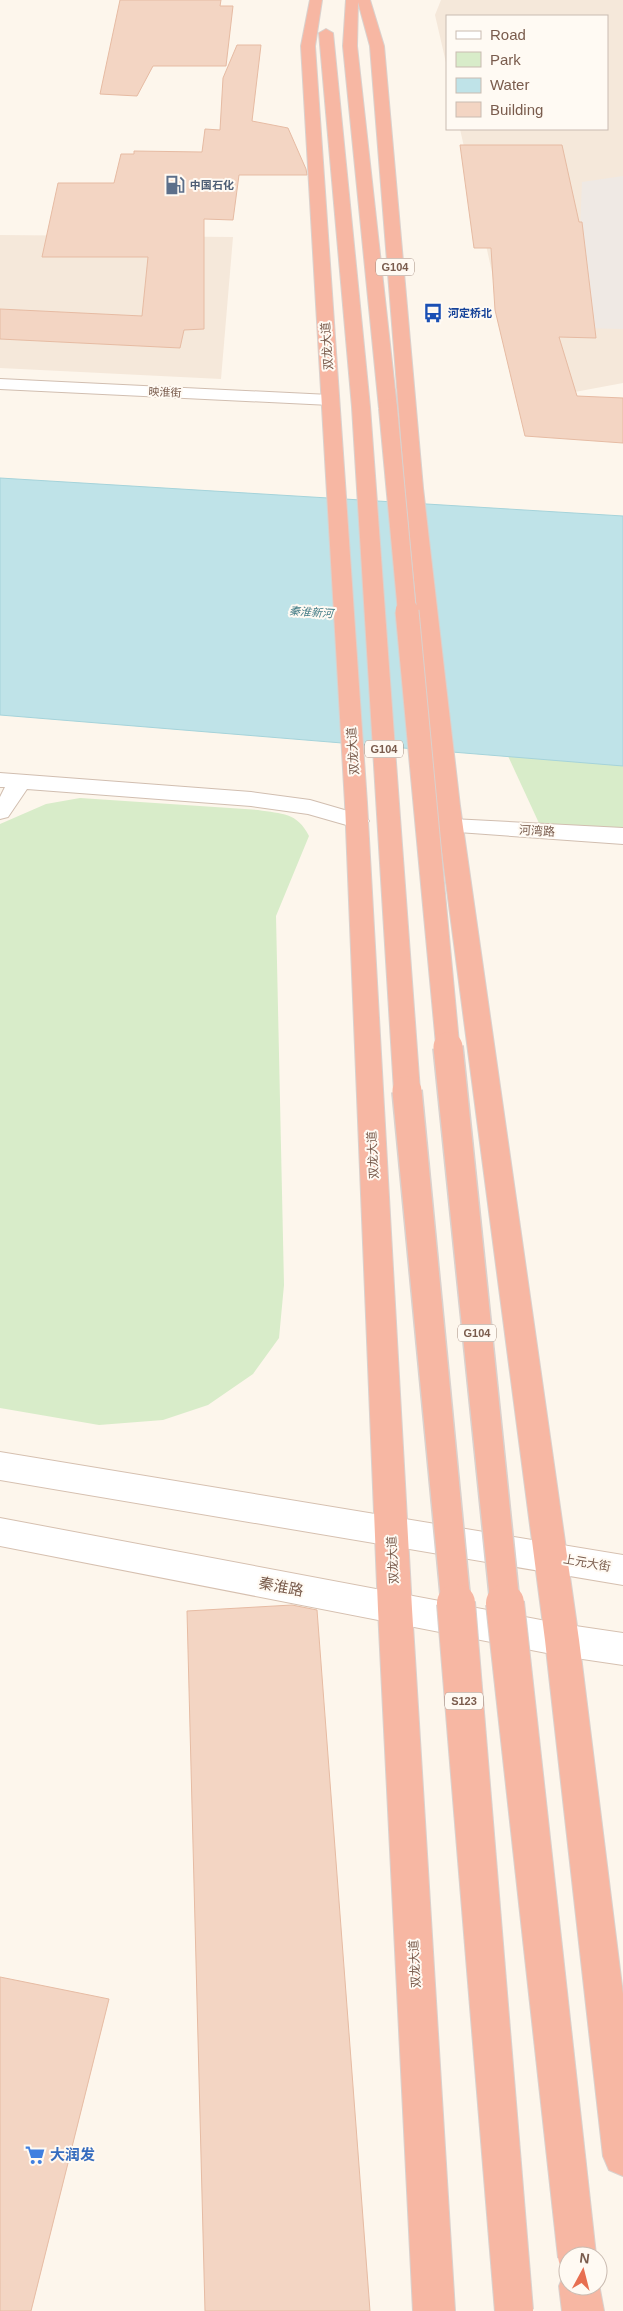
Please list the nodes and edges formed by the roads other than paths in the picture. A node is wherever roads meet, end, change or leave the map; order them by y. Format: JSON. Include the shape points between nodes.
{"nodes":[{"id":1,"x":316,"y":0,"type":"edge"},
{"id":2,"x":324,"y":0,"type":"edge"},
{"id":3,"x":352,"y":0,"type":"edge"},
{"id":4,"x":364,"y":0,"type":"edge"},
{"id":5,"x":0,"y":384,"type":"edge"},
{"id":6,"x":330,"y":400,"type":"junction"},
{"id":7,"x":375,"y":408,"type":"junction"},
{"id":8,"x":10,"y":781,"type":"edge"},
{"id":9,"x":0,"y":812,"type":"edge"},
{"id":10,"x":357,"y":812,"type":"junction"},
{"id":11,"x":450,"y":816,"type":"junction"},
{"id":12,"x":623,"y":836,"type":"edge"},
{"id":13,"x":407,"y":1091,"type":"joint"},
{"id":14,"x":0,"y":1466,"type":"edge"},
{"id":15,"x":391,"y":1531,"type":"junction"},
{"id":16,"x":0,"y":1532,"type":"edge"},
{"id":17,"x":550,"y":1556,"type":"junction"},
{"id":18,"x":623,"y":1570,"type":"edge"},
{"id":19,"x":395,"y":1609,"type":"junction"},
{"id":20,"x":562,"y":1640,"type":"junction"},
{"id":21,"x":623,"y":1649,"type":"edge"},
{"id":22,"x":623,"y":2156,"type":"edge"},
{"id":23,"x":576,"y":2246,"type":"edge"},
{"id":24,"x":581,"y":2296,"type":"edge"},
{"id":25,"x":434,"y":2311,"type":"edge"},
{"id":26,"x":514,"y":2311,"type":"edge"},
{"id":27,"x":583,"y":2311,"type":"edge"}],
"edges":[{"from":1,"to":6,"type":"highway","name":"双龙大道","number":"G104","via":[[308,46]]},
{"from":2,"to":7,"type":"highway","number":"G104"},
{"from":3,"to":7,"type":"highway","number":"G104","via":[[350,46]]},
{"from":4,"to":11,"type":"highway","number":"G104","via":[[377,46],[414,488]]},
{"from":5,"to":6,"type":"street","name":"映淮街"},
{"from":6,"to":10,"type":"highway","name":"双龙大道","number":"G104"},
{"from":7,"to":13,"type":"highway","number":"G104"},
{"from":7,"to":23,"type":"highway","number":"G104","bridge":true},
{"from":8,"to":9,"type":"street","via":[[9,801]]},
{"from":8,"to":10,"type":"street","via":[[251,799]]},
{"from":10,"to":15,"type":"highway","name":"双龙大道","number":"G104"},
{"from":11,"to":12,"type":"street","name":"河湾路"},
{"from":11,"to":17,"type":"highway","number":"G104"},
{"from":13,"to":26,"type":"highway","number":"S123","bridge":true,"via":[[455,1586]]},
{"from":14,"to":15,"type":"street"},
{"from":15,"to":17,"type":"street"},
{"from":15,"to":19,"type":"highway","name":"双龙大道","number":"G104"},
{"from":16,"to":19,"type":"street","name":"秦淮路"},
{"from":17,"to":18,"type":"street","name":"上元大街"},
{"from":17,"to":20,"type":"highway","number":"G104"},
{"from":19,"to":20,"type":"street","name":"秦淮路"},
{"from":19,"to":25,"type":"highway","name":"双龙大道","number":"G104"},
{"from":20,"to":21,"type":"street"},
{"from":20,"to":22,"type":"highway","number":"G104"},
{"from":24,"to":27,"type":"highway"}]}
